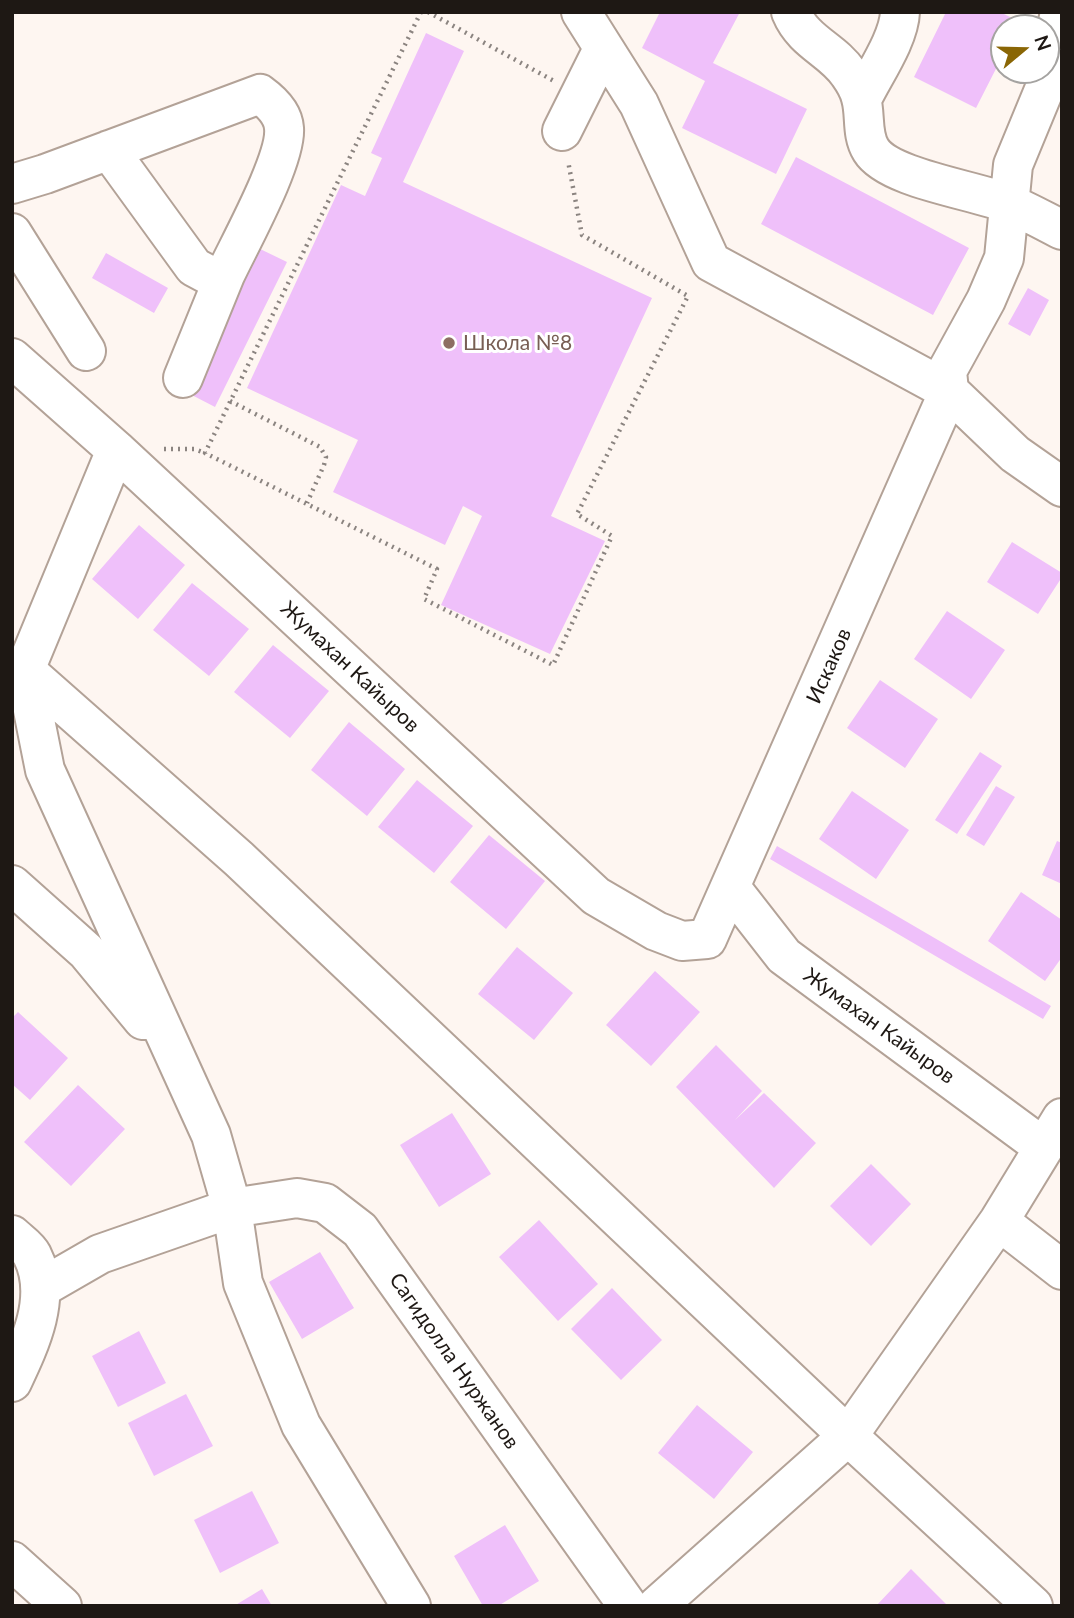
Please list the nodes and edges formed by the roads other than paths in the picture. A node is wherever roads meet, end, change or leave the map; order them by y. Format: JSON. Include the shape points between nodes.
{"nodes":[{"id":1,"x":581,"y":12,"type":"edge"},
{"id":2,"x":791,"y":12,"type":"edge"},
{"id":3,"x":900,"y":12,"type":"edge"},
{"id":4,"x":1060,"y":12,"type":"edge"},
{"id":5,"x":603,"y":49,"type":"junction"},
{"id":6,"x":862,"y":99,"type":"junction"},
{"id":7,"x":562,"y":131,"type":"road end"},
{"id":8,"x":109,"y":150,"type":"junction"},
{"id":9,"x":12,"y":184,"type":"edge"},
{"id":10,"x":1008,"y":203,"type":"junction"},
{"id":11,"x":1062,"y":230,"type":"edge"},
{"id":12,"x":12,"y":233,"type":"edge"},
{"id":13,"x":225,"y":275,"type":"junction"},
{"id":14,"x":86,"y":351,"type":"dead end"},
{"id":15,"x":12,"y":358,"type":"edge"},
{"id":16,"x":183,"y":378,"type":"dead end"},
{"id":17,"x":949,"y":391,"type":"junction"},
{"id":18,"x":117,"y":450,"type":"junction"},
{"id":19,"x":1062,"y":487,"type":"edge"},
{"id":20,"x":25,"y":670,"type":"junction"},
{"id":21,"x":12,"y":885,"type":"edge"},
{"id":22,"x":731,"y":888,"type":"junction"},
{"id":23,"x":708,"y":939,"type":"joint"},
{"id":24,"x":175,"y":1059,"type":"junction"},
{"id":25,"x":1053,"y":1132,"type":"edge"},
{"id":26,"x":232,"y":1208,"type":"junction"},
{"id":27,"x":999,"y":1221,"type":"junction"},
{"id":28,"x":12,"y":1235,"type":"edge"},
{"id":29,"x":1062,"y":1270,"type":"edge"},
{"id":30,"x":41,"y":1288,"type":"junction"},
{"id":31,"x":12,"y":1382,"type":"edge"},
{"id":32,"x":848,"y":1436,"type":"junction"},
{"id":33,"x":12,"y":1560,"type":"edge"},
{"id":34,"x":62,"y":1606,"type":"edge"},
{"id":35,"x":411,"y":1606,"type":"edge"},
{"id":36,"x":628,"y":1606,"type":"edge"},
{"id":37,"x":657,"y":1606,"type":"edge"},
{"id":38,"x":1033,"y":1606,"type":"edge"}],
"edges":[{"from":1,"to":5,"type":"street"},
{"from":2,"to":6,"type":"street","via":[[802,32],[844,67]]},
{"from":3,"to":6,"type":"street","via":[[894,37]]},
{"from":4,"to":10,"type":"street","name":"Искаков","via":[[1044,90],[1013,165]]},
{"from":5,"to":7,"type":"street"},
{"from":5,"to":17,"type":"street","via":[[639,104],[710,262]]},
{"from":6,"to":10,"type":"street","via":[[867,141],[887,164]]},
{"from":8,"to":9,"type":"street"},
{"from":8,"to":13,"type":"street","via":[[194,267],[209,275]]},
{"from":8,"to":13,"type":"street","via":[[260,94],[274,104],[284,127],[280,158]]},
{"from":10,"to":11,"type":"street"},
{"from":10,"to":17,"type":"street","name":"Искаков","via":[[1004,258],[947,371]]},
{"from":12,"to":14,"type":"street"},
{"from":13,"to":16,"type":"street"},
{"from":15,"to":18,"type":"street","name":"Жумахан Кайыров"},
{"from":17,"to":19,"type":"street","via":[[1015,454]]},
{"from":17,"to":22,"type":"street","name":"Искаков"},
{"from":18,"to":20,"type":"street"},
{"from":18,"to":23,"type":"street","name":"Жумахан Кайыров","via":[[596,896],[656,931],[682,940]]},
{"from":20,"to":24,"type":"street","via":[[45,770]]},
{"from":20,"to":32,"type":"street","via":[[239,859]]},
{"from":21,"to":24,"type":"street","via":[[86,951]]},
{"from":22,"to":23,"type":"street","name":"Искаков"},
{"from":22,"to":25,"type":"street","name":"Жумахан Кайыров","via":[[784,956]]},
{"from":24,"to":26,"type":"street","via":[[211,1135]]},
{"from":25,"to":27,"type":"street"},
{"from":26,"to":30,"type":"street","name":"Сагидолла Нуржанов","via":[[100,1254]]},
{"from":26,"to":35,"type":"street","via":[[243,1283],[302,1425]]},
{"from":26,"to":36,"type":"street","name":"Сагидолла Нуржанов","via":[[297,1198],[326,1203],[360,1230]]},
{"from":27,"to":29,"type":"street"},
{"from":27,"to":32,"type":"street"},
{"from":28,"to":30,"type":"street","via":[[31,1253]]},
{"from":30,"to":31,"type":"street","via":[[31,1342]]},
{"from":32,"to":37,"type":"street"},
{"from":32,"to":38,"type":"street"},
{"from":33,"to":34,"type":"street"}]}
